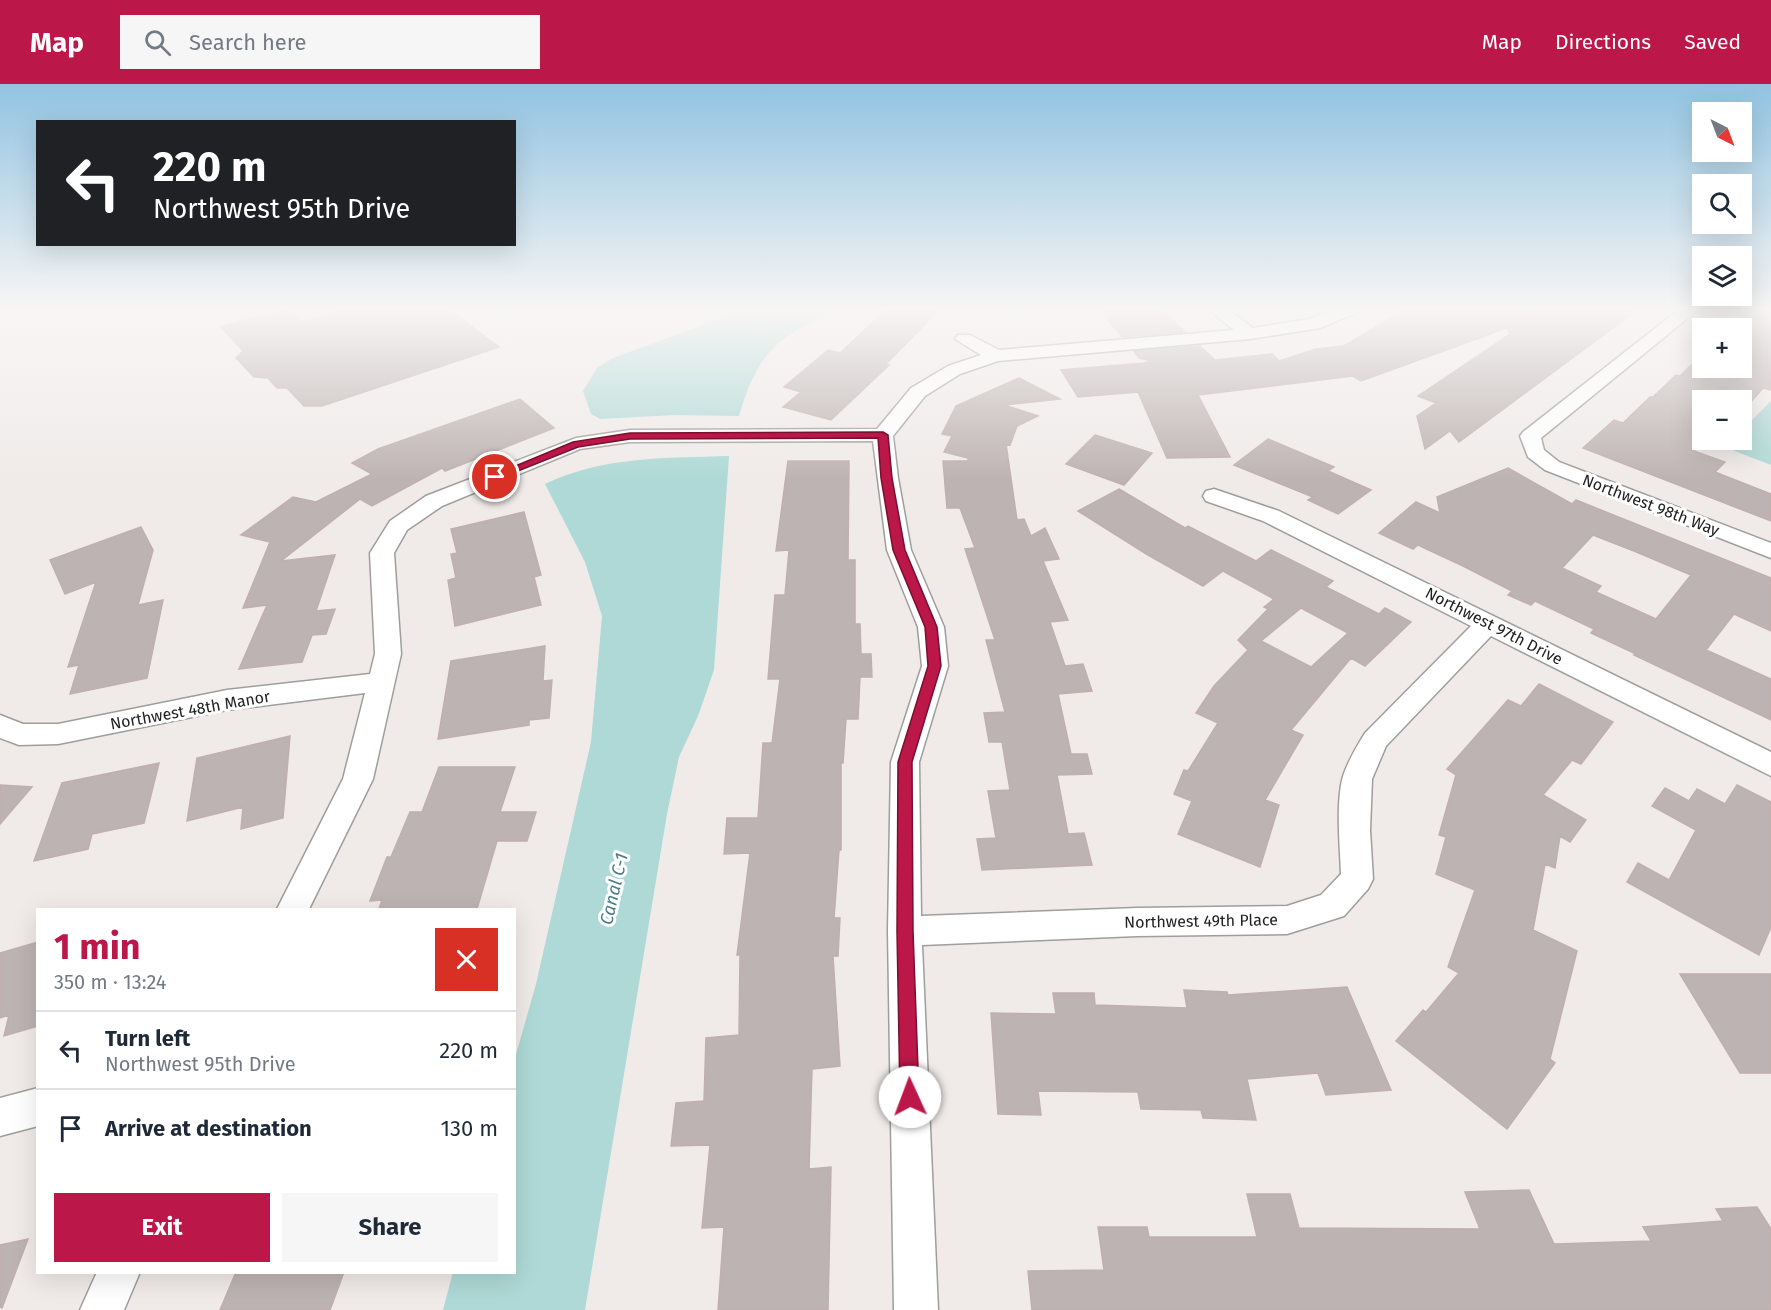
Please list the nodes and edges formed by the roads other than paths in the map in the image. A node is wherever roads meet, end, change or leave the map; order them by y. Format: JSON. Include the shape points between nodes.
{"nodes":[{"id":1,"x":968,"y":365,"type":"edge"},
{"id":2,"x":1620,"y":365,"type":"edge"},
{"id":3,"x":883,"y":435,"type":"junction"},
{"id":4,"x":1214,"y":496,"type":"dead end"},
{"id":5,"x":1771,"y":551,"type":"edge"},
{"id":6,"x":1489,"y":623,"type":"junction"},
{"id":7,"x":382,"y":682,"type":"junction"},
{"id":8,"x":0,"y":725,"type":"edge"},
{"id":9,"x":1771,"y":765,"type":"edge"},
{"id":10,"x":294,"y":908,"type":"edge"},
{"id":11,"x":905,"y":931,"type":"junction"},
{"id":12,"x":36,"y":1108,"type":"edge"},
{"id":13,"x":0,"y":1118,"type":"edge"},
{"id":14,"x":118,"y":1274,"type":"edge"},
{"id":15,"x":102,"y":1310,"type":"edge"},
{"id":16,"x":916,"y":1310,"type":"edge"}],
"edges":[{"from":1,"to":3,"type":"street","via":[[918,392]]},
{"from":2,"to":5,"type":"street","name":"Northwest 98th Way","via":[[1530,436],[1535,453],[1552,466]]},
{"from":3,"to":7,"type":"street","via":[[630,436],[576,444],[434,501],[398,526],[382,553],[388,654]]},
{"from":3,"to":11,"type":"street","via":[[899,550],[931,627],[935,666],[905,762]]},
{"from":4,"to":6,"type":"street","name":"Northwest 97th Drive","via":[[1271,516]]},
{"from":6,"to":9,"type":"street","name":"Northwest 97th Drive"},
{"from":6,"to":11,"type":"street","name":"Northwest 49th Place","via":[[1375,740],[1357,779],[1357,879],[1332,906],[1287,920]]},
{"from":7,"to":8,"type":"street","name":"Northwest 48th Manor","via":[[227,700],[58,734],[19,735]]},
{"from":7,"to":10,"type":"street","via":[[358,779]]},
{"from":11,"to":16,"type":"street"},
{"from":12,"to":13,"type":"street"},
{"from":14,"to":15,"type":"street"}]}
